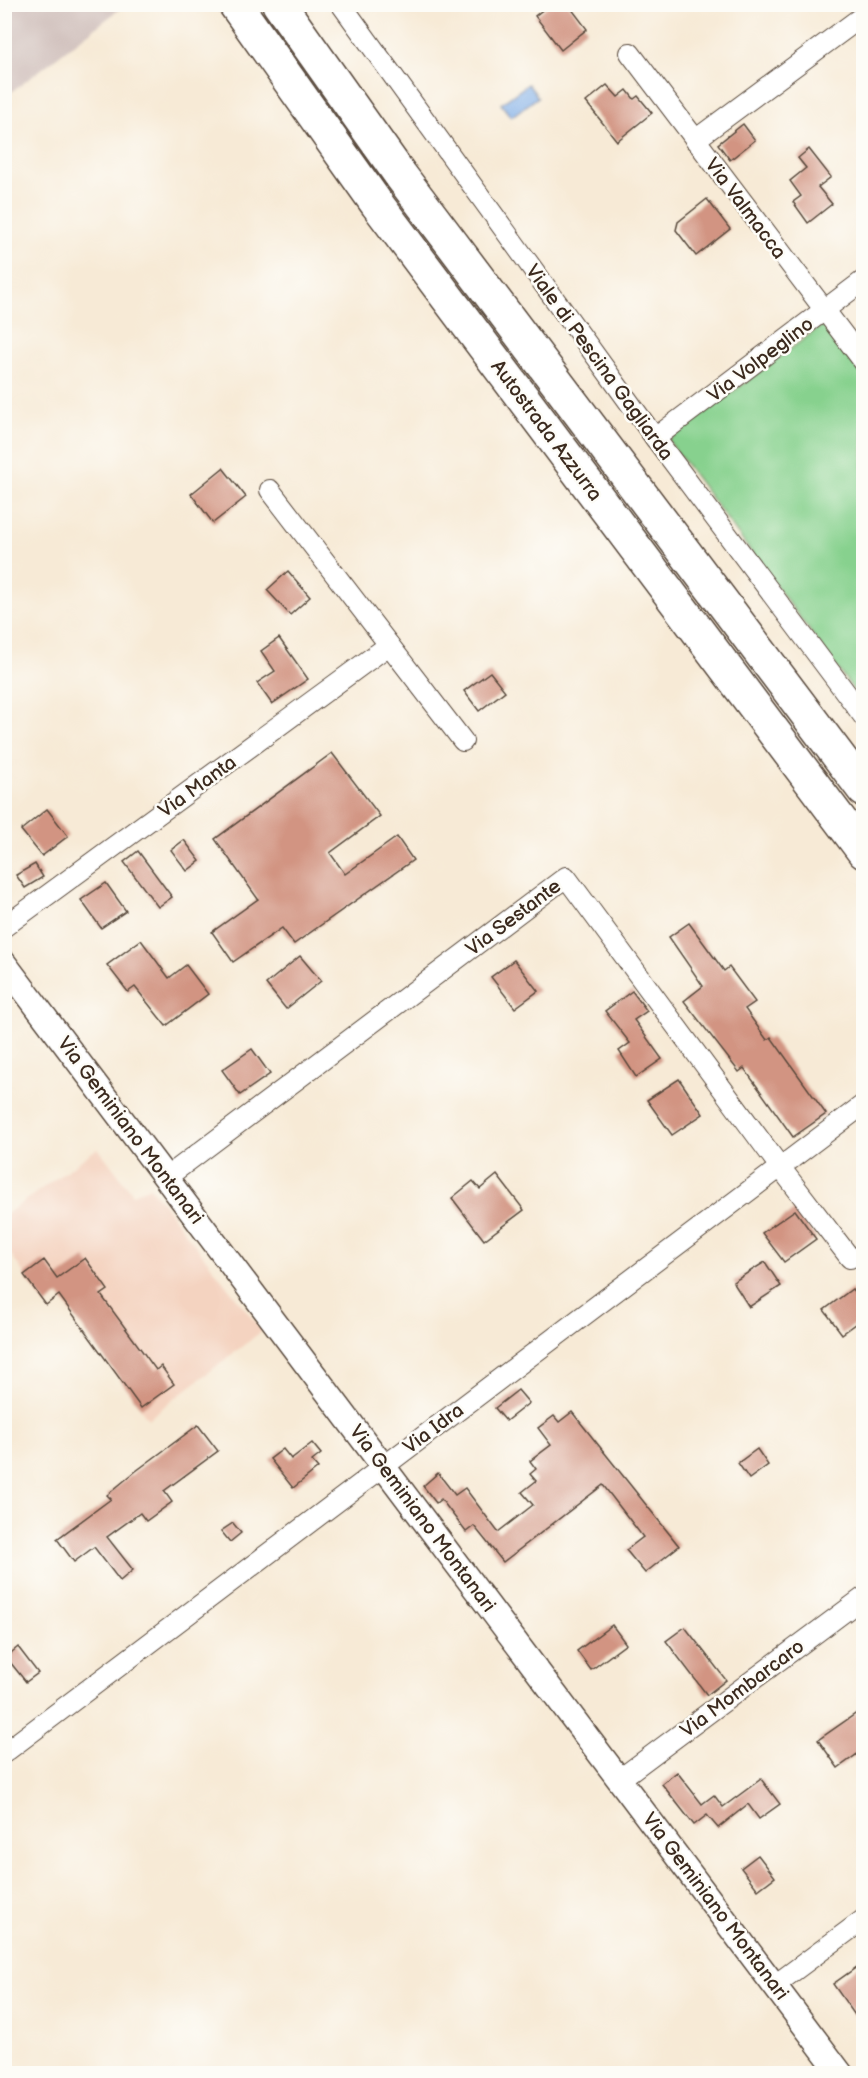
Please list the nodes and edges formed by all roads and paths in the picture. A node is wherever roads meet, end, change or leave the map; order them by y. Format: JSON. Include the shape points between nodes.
{"nodes":[{"id":1,"x":235,"y":4,"type":"edge"},
{"id":2,"x":279,"y":4,"type":"edge"},
{"id":3,"x":341,"y":4,"type":"edge"},
{"id":4,"x":864,"y":15,"type":"edge"},
{"id":5,"x":630,"y":53,"type":"dead end"},
{"id":6,"x":695,"y":140,"type":"junction"},
{"id":7,"x":864,"y":280,"type":"edge"},
{"id":8,"x":824,"y":311,"type":"junction"},
{"id":9,"x":864,"y":362,"type":"edge"},
{"id":10,"x":655,"y":438,"type":"junction"},
{"id":11,"x":270,"y":490,"type":"dead end"},
{"id":12,"x":389,"y":645,"type":"junction"},
{"id":13,"x":864,"y":717,"type":"edge"},
{"id":14,"x":463,"y":741,"type":"dead end"},
{"id":15,"x":864,"y":790,"type":"edge"},
{"id":16,"x":864,"y":852,"type":"edge"},
{"id":17,"x":4,"y":927,"type":"edge"},
{"id":18,"x":4,"y":963,"type":"edge"},
{"id":19,"x":864,"y":1104,"type":"edge"},
{"id":20,"x":780,"y":1167,"type":"junction"},
{"id":21,"x":167,"y":1177,"type":"junction"},
{"id":22,"x":850,"y":1258,"type":"dead end"},
{"id":23,"x":384,"y":1466,"type":"junction"},
{"id":24,"x":864,"y":1597,"type":"edge"},
{"id":25,"x":4,"y":1753,"type":"edge"},
{"id":26,"x":620,"y":1779,"type":"junction"},
{"id":27,"x":864,"y":1919,"type":"edge"},
{"id":28,"x":775,"y":1985,"type":"junction"},
{"id":29,"x":841,"y":2073,"type":"edge"}],
"edges":[{"from":1,"to":16,"type":"highway","name":"Autostrada Azzurra","via":[[377,204]]},
{"from":2,"to":15,"type":"highway","name":"Autostrada Azzurra","via":[[401,176]]},
{"from":3,"to":10,"type":"street","name":"Viale di Pescina Gagliarda"},
{"from":4,"to":6,"type":"street"},
{"from":5,"to":6,"type":"street","name":"Via Valmacca"},
{"from":6,"to":8,"type":"street","name":"Via Valmacca"},
{"from":7,"to":8,"type":"street","name":"Via Volpeglino"},
{"from":8,"to":9,"type":"street","name":"Via Valmacca"},
{"from":8,"to":10,"type":"street","name":"Via Volpeglino"},
{"from":10,"to":13,"type":"street","name":"Viale di Pescina Gagliarda"},
{"from":11,"to":12,"type":"street"},
{"from":12,"to":14,"type":"street"},
{"from":12,"to":17,"type":"street","name":"Via Manta"},
{"from":18,"to":21,"type":"street","name":"Via Geminiano Montanari"},
{"from":19,"to":20,"type":"street","name":"Via Idra"},
{"from":20,"to":21,"type":"street","name":"Via Sestante","via":[[566,877]]},
{"from":20,"to":22,"type":"street","name":"Via Sestante"},
{"from":20,"to":23,"type":"street","name":"Via Idra"},
{"from":21,"to":23,"type":"street","name":"Via Geminiano Montanari"},
{"from":23,"to":25,"type":"street","name":"Via Idra"},
{"from":23,"to":26,"type":"street","name":"Via Geminiano Montanari"},
{"from":24,"to":26,"type":"street","name":"Via Mombarcaro"},
{"from":26,"to":28,"type":"street","name":"Via Geminiano Montanari"},
{"from":27,"to":28,"type":"street"},
{"from":28,"to":29,"type":"street","name":"Via Geminiano Montanari"}]}
